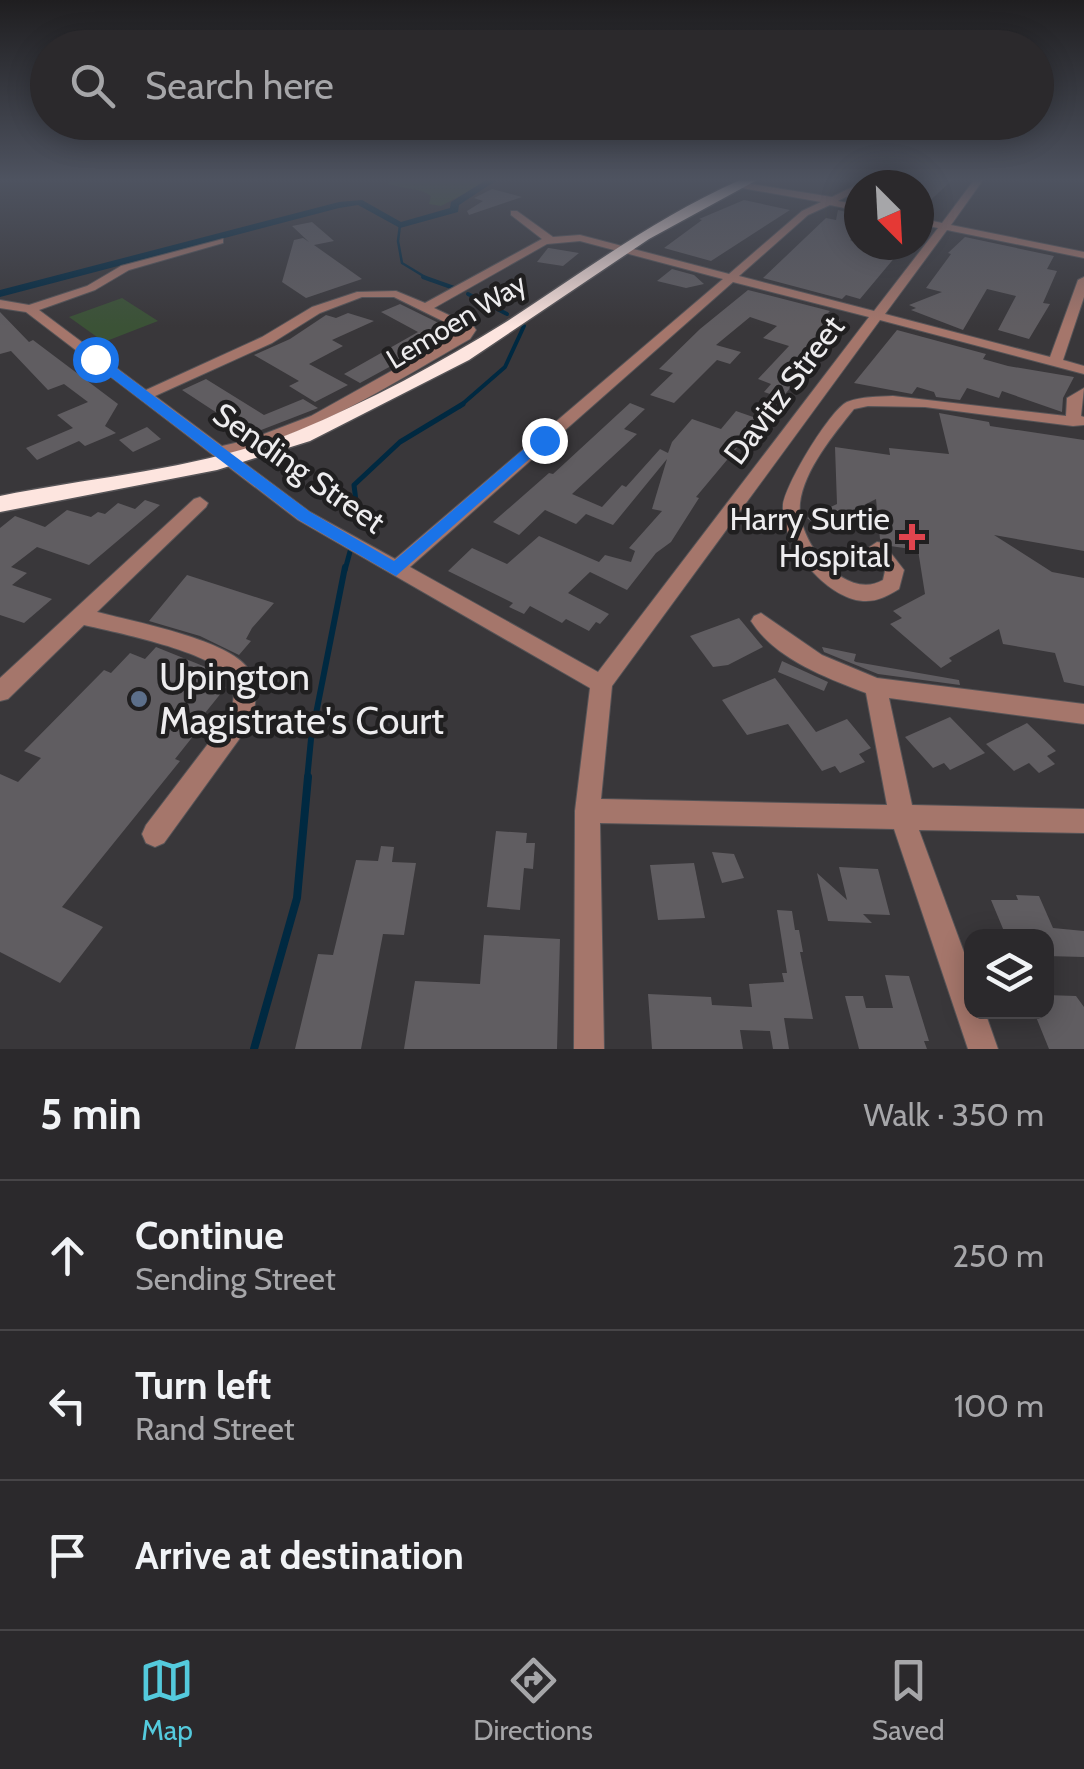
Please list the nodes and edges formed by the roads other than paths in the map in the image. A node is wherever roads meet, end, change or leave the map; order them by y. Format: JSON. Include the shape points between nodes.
{"nodes":[{"id":1,"x":535,"y":229,"type":"edge"},
{"id":2,"x":652,"y":229,"type":"edge"},
{"id":3,"x":786,"y":229,"type":"edge"},
{"id":4,"x":941,"y":229,"type":"edge"},
{"id":5,"x":957,"y":229,"type":"edge"},
{"id":6,"x":549,"y":239,"type":"junction"},
{"id":7,"x":219,"y":241,"type":"dead end"},
{"id":8,"x":620,"y":248,"type":"junction"},
{"id":9,"x":1084,"y":255,"type":"edge"},
{"id":10,"x":731,"y":276,"type":"junction"},
{"id":11,"x":1084,"y":280,"type":"edge"},
{"id":12,"x":0,"y":304,"type":"edge"},
{"id":13,"x":427,"y":307,"type":"junction"},
{"id":14,"x":30,"y":309,"type":"junction"},
{"id":15,"x":876,"y":314,"type":"junction"},
{"id":16,"x":1055,"y":362,"type":"junction"},
{"id":17,"x":1084,"y":370,"type":"edge"},
{"id":18,"x":1084,"y":392,"type":"edge"},
{"id":19,"x":146,"y":395,"type":"junction"},
{"id":20,"x":1079,"y":422,"type":"edge"},
{"id":21,"x":227,"y":457,"type":"junction"},
{"id":22,"x":200,"y":503,"type":"dead end"},
{"id":23,"x":0,"y":504,"type":"edge"},
{"id":24,"x":877,"y":548,"type":"dead end"},
{"id":25,"x":396,"y":570,"type":"junction"},
{"id":26,"x":81,"y":616,"type":"junction"},
{"id":27,"x":761,"y":621,"type":"dead end"},
{"id":28,"x":601,"y":684,"type":"junction"},
{"id":29,"x":876,"y":687,"type":"junction"},
{"id":30,"x":0,"y":692,"type":"edge"},
{"id":31,"x":1084,"y":714,"type":"edge"},
{"id":32,"x":587,"y":811,"type":"junction"},
{"id":33,"x":902,"y":816,"type":"junction"},
{"id":34,"x":1084,"y":820,"type":"edge"},
{"id":35,"x":155,"y":834,"type":"dead end"},
{"id":36,"x":589,"y":1049,"type":"edge"},
{"id":37,"x":983,"y":1049,"type":"edge"}],
"edges":[{"from":1,"to":6,"type":"street"},
{"from":2,"to":8,"type":"highway","name":"Lemoen Way"},
{"from":3,"to":10,"type":"street"},
{"from":4,"to":15,"type":"street","name":"Davitz Street"},
{"from":5,"to":9,"type":"street"},
{"from":6,"to":8,"type":"street"},
{"from":6,"to":13,"type":"street"},
{"from":7,"to":14,"type":"street","via":[[125,268]]},
{"from":8,"to":10,"type":"street"},
{"from":8,"to":21,"type":"highway","name":"Lemoen Way","via":[[480,345],[343,418]]},
{"from":10,"to":15,"type":"street"},
{"from":10,"to":25,"type":"street"},
{"from":11,"to":16,"type":"street"},
{"from":12,"to":14,"type":"street"},
{"from":13,"to":19,"type":"street","via":[[387,292],[350,297]]},
{"from":13,"to":21,"type":"street","via":[[470,330],[324,413]]},
{"from":14,"to":19,"type":"street","name":"Sending Street"},
{"from":15,"to":16,"type":"street"},
{"from":15,"to":28,"type":"street","name":"Davitz Street"},
{"from":16,"to":17,"type":"street"},
{"from":18,"to":20,"type":"street","via":[[1074,398]]},
{"from":19,"to":21,"type":"street","name":"Sending Street"},
{"from":20,"to":24,"type":"street","via":[[880,399],[849,406],[796,488],[791,507],[795,526],[828,578],[854,590],[877,592],[892,584],[895,570]]},
{"from":21,"to":23,"type":"highway","name":"Lemoen Way"},
{"from":21,"to":25,"type":"street","name":"Sending Street","via":[[304,516]]},
{"from":22,"to":26,"type":"street"},
{"from":25,"to":28,"type":"street","name":"Sending Street"},
{"from":26,"to":30,"type":"street"},
{"from":26,"to":35,"type":"street","via":[[195,647],[239,673],[245,704],[240,720]]},
{"from":27,"to":29,"type":"street","via":[[809,660]]},
{"from":28,"to":32,"type":"street"},
{"from":29,"to":31,"type":"street"},
{"from":29,"to":33,"type":"street"},
{"from":32,"to":33,"type":"street"},
{"from":32,"to":36,"type":"street"},
{"from":33,"to":34,"type":"street"},
{"from":33,"to":37,"type":"street"}]}
